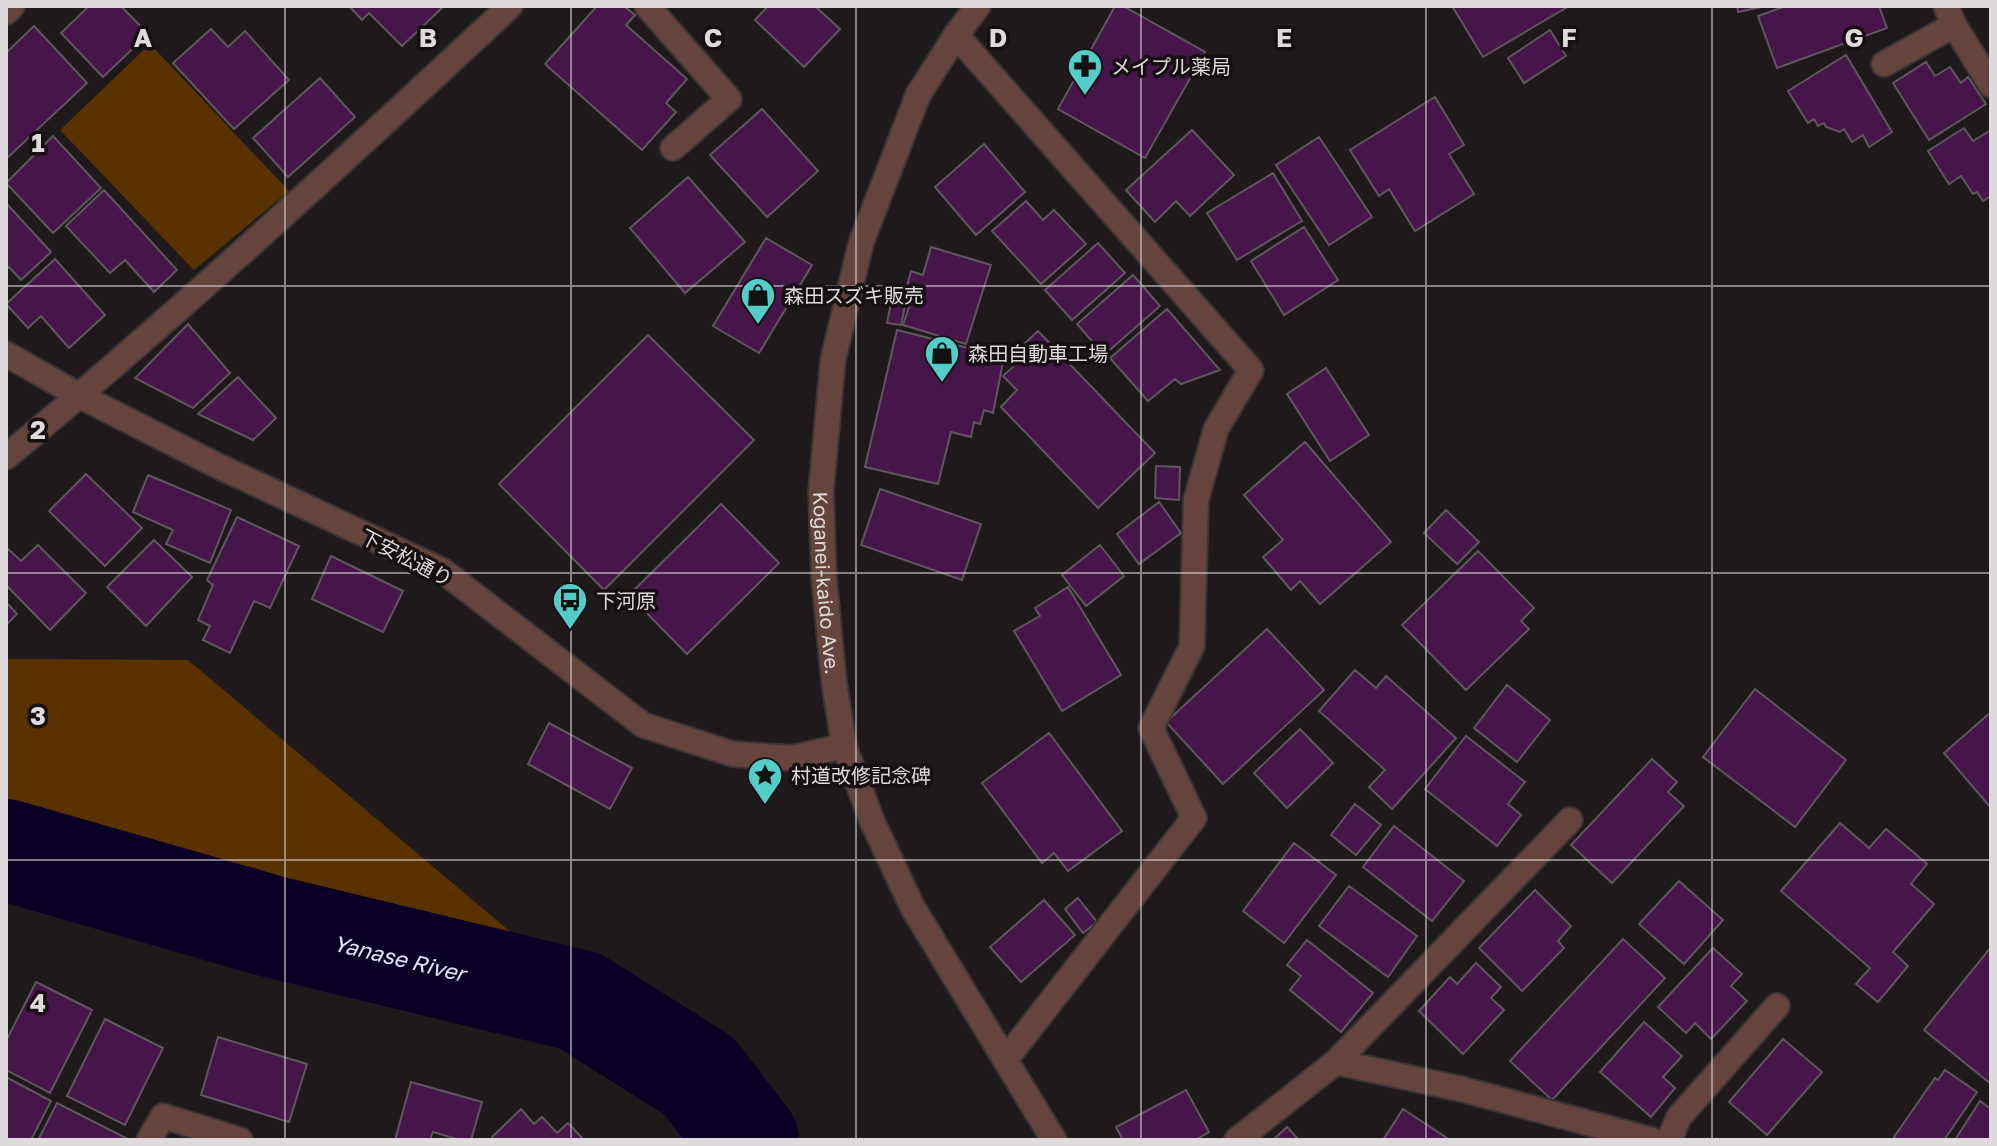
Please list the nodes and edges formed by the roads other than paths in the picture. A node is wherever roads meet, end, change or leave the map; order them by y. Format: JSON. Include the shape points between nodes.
{"nodes":[{"id":1,"x":12,"y":6,"type":"edge"},
{"id":2,"x":510,"y":6,"type":"edge"},
{"id":3,"x":647,"y":6,"type":"edge"},
{"id":4,"x":978,"y":6,"type":"edge"},
{"id":5,"x":6,"y":12,"type":"edge"},
{"id":6,"x":1950,"y":16,"type":"edge"},
{"id":7,"x":956,"y":35,"type":"junction"},
{"id":8,"x":1884,"y":64,"type":"dead end"},
{"id":9,"x":1991,"y":85,"type":"edge"},
{"id":10,"x":673,"y":148,"type":"dead end"},
{"id":11,"x":6,"y":354,"type":"edge"},
{"id":12,"x":80,"y":396,"type":"junction"},
{"id":13,"x":6,"y":457,"type":"edge"},
{"id":14,"x":844,"y":746,"type":"junction"},
{"id":15,"x":1570,"y":820,"type":"dead end"},
{"id":16,"x":1777,"y":1006,"type":"dead end"},
{"id":17,"x":1006,"y":1059,"type":"junction"},
{"id":18,"x":1336,"y":1062,"type":"junction"},
{"id":19,"x":149,"y":1140,"type":"edge"},
{"id":20,"x":240,"y":1140,"type":"edge"},
{"id":21,"x":1054,"y":1140,"type":"edge"},
{"id":22,"x":1237,"y":1140,"type":"edge"},
{"id":23,"x":1652,"y":1140,"type":"edge"},
{"id":24,"x":1669,"y":1140,"type":"edge"}],
"edges":[{"from":1,"to":5,"type":"street"},
{"from":2,"to":12,"type":"street"},
{"from":3,"to":10,"type":"street","via":[[729,99]]},
{"from":4,"to":7,"type":"street","name":"Koganei-kaido Ave."},
{"from":6,"to":8,"type":"street"},
{"from":6,"to":9,"type":"street"},
{"from":7,"to":14,"type":"street","name":"Koganei-kaido Ave.","via":[[918,95],[896,148],[861,243],[833,360],[821,491],[824,578]]},
{"from":7,"to":17,"type":"street","via":[[1251,370],[1216,429],[1196,500],[1192,646],[1151,728],[1194,818]]},
{"from":11,"to":12,"type":"street","name":"下安松通り"},
{"from":12,"to":13,"type":"street"},
{"from":12,"to":14,"type":"street","name":"下安松通り","via":[[443,571],[643,725],[733,754],[792,758]]},
{"from":14,"to":17,"type":"street","name":"Koganei-kaido Ave.","via":[[913,908]]},
{"from":15,"to":18,"type":"street"},
{"from":16,"to":24,"type":"street","via":[[1679,1117]]},
{"from":17,"to":21,"type":"street","name":"Koganei-kaido Ave."},
{"from":18,"to":22,"type":"street"},
{"from":18,"to":23,"type":"street"},
{"from":19,"to":20,"type":"street","via":[[163,1116]]}]}
